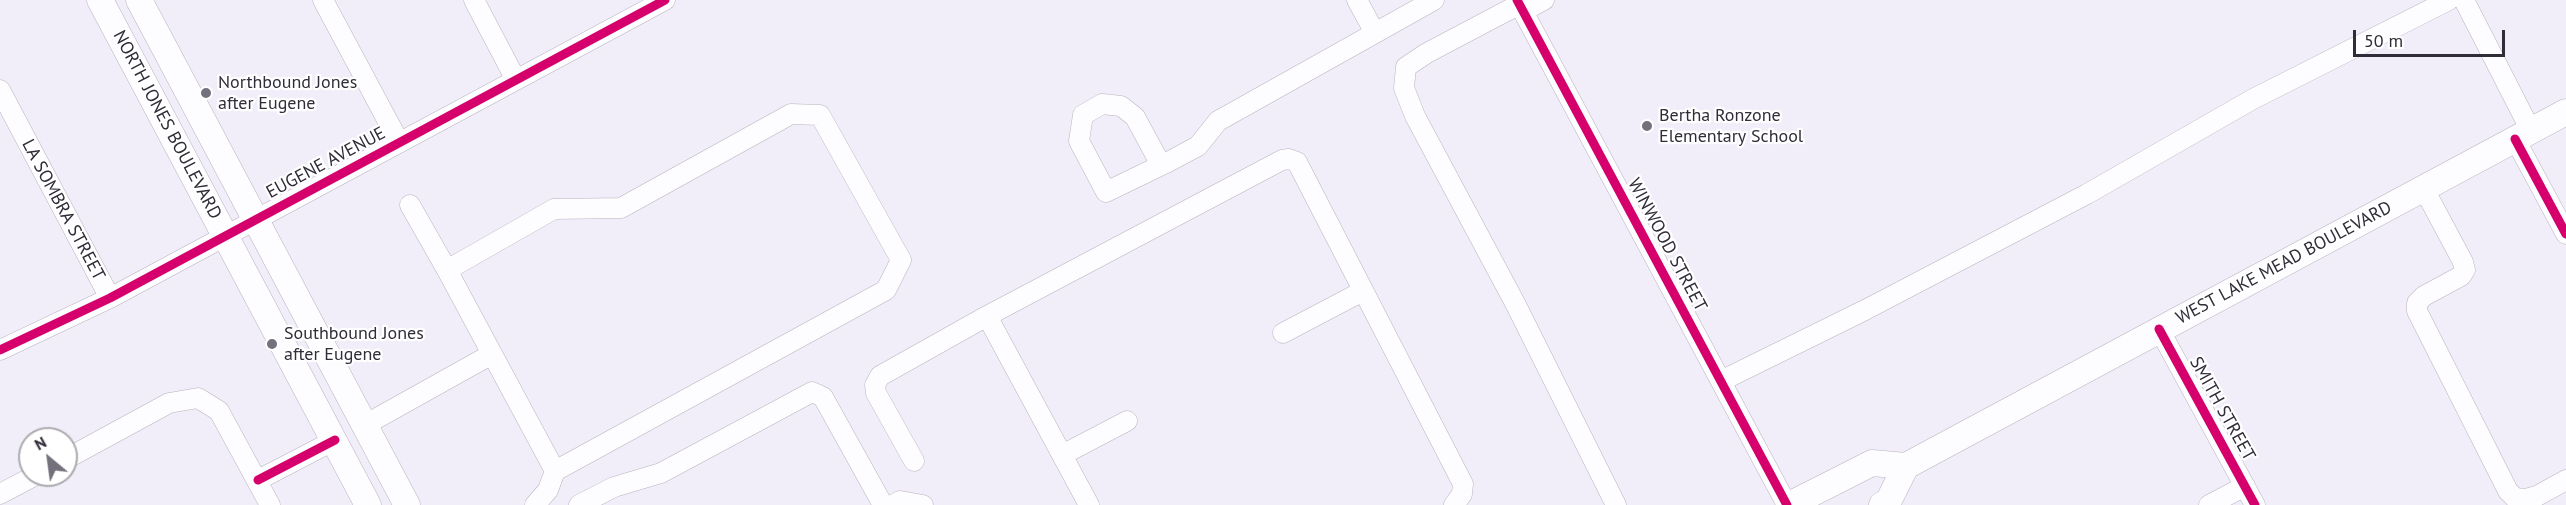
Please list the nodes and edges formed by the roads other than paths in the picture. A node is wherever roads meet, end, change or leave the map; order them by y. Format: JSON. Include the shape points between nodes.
{"nodes":[{"id":1,"x":100,"y":0,"type":"edge"},
{"id":2,"x":139,"y":0,"type":"edge"},
{"id":3,"x":323,"y":0,"type":"edge"},
{"id":4,"x":474,"y":0,"type":"edge"},
{"id":5,"x":665,"y":0,"type":"edge"},
{"id":6,"x":1357,"y":0,"type":"edge"},
{"id":7,"x":1434,"y":0,"type":"edge"},
{"id":8,"x":1544,"y":0,"type":"edge"},
{"id":9,"x":2449,"y":0,"type":"edge"},
{"id":10,"x":2464,"y":0,"type":"edge"},
{"id":11,"x":1520,"y":5,"type":"edge"},
{"id":12,"x":1375,"y":33,"type":"junction"},
{"id":13,"x":515,"y":78,"type":"junction"},
{"id":14,"x":0,"y":90,"type":"edge"},
{"id":15,"x":2566,"y":112,"type":"edge"},
{"id":16,"x":2523,"y":135,"type":"junction"},
{"id":17,"x":399,"y":142,"type":"junction"},
{"id":18,"x":1161,"y":165,"type":"junction"},
{"id":19,"x":2424,"y":189,"type":"junction"},
{"id":20,"x":410,"y":204,"type":"dead end"},
{"id":21,"x":255,"y":220,"type":"junction"},
{"id":22,"x":2566,"y":234,"type":"edge"},
{"id":23,"x":225,"y":236,"type":"junction"},
{"id":24,"x":447,"y":270,"type":"junction"},
{"id":25,"x":1363,"y":291,"type":"junction"},
{"id":26,"x":110,"y":298,"type":"junction"},
{"id":27,"x":987,"y":316,"type":"junction"},
{"id":28,"x":2159,"y":329,"type":"junction"},
{"id":29,"x":1283,"y":333,"type":"dead end"},
{"id":30,"x":0,"y":350,"type":"edge"},
{"id":31,"x":492,"y":354,"type":"junction"},
{"id":32,"x":1721,"y":381,"type":"junction"},
{"id":33,"x":1127,"y":421,"type":"dead end"},
{"id":34,"x":363,"y":426,"type":"junction"},
{"id":35,"x":335,"y":441,"type":"junction"},
{"id":36,"x":78,"y":452,"type":"edge"},
{"id":37,"x":1062,"y":455,"type":"junction"},
{"id":38,"x":914,"y":461,"type":"dead end"},
{"id":39,"x":1906,"y":466,"type":"junction"},
{"id":40,"x":555,"y":471,"type":"junction"},
{"id":41,"x":258,"y":480,"type":"junction"},
{"id":42,"x":2566,"y":480,"type":"edge"},
{"id":43,"x":18,"y":484,"type":"edge"},
{"id":44,"x":2245,"y":486,"type":"junction"},
{"id":45,"x":0,"y":494,"type":"edge"},
{"id":46,"x":270,"y":505,"type":"edge"},
{"id":47,"x":368,"y":505,"type":"edge"},
{"id":48,"x":407,"y":505,"type":"edge"},
{"id":49,"x":535,"y":505,"type":"edge"},
{"id":50,"x":579,"y":505,"type":"edge"},
{"id":51,"x":883,"y":505,"type":"edge"},
{"id":52,"x":893,"y":505,"type":"edge"},
{"id":53,"x":923,"y":505,"type":"edge"},
{"id":54,"x":1089,"y":505,"type":"edge"},
{"id":55,"x":1454,"y":505,"type":"edge"},
{"id":56,"x":1616,"y":505,"type":"edge"},
{"id":57,"x":1788,"y":505,"type":"edge"},
{"id":58,"x":1882,"y":505,"type":"edge"},
{"id":59,"x":2209,"y":505,"type":"edge"},
{"id":60,"x":2255,"y":505,"type":"edge"}],
"edges":[{"from":1,"to":23,"type":"main road","name":"NORTH JONES BOULEVARD"},
{"from":2,"to":21,"type":"main road","name":"NORTH JONES BOULEVARD"},
{"from":3,"to":17,"type":"street"},
{"from":4,"to":13,"type":"street"},
{"from":5,"to":13,"type":"street","name":"EUGENE AVENUE"},
{"from":6,"to":12,"type":"street"},
{"from":7,"to":12,"type":"street"},
{"from":8,"to":11,"type":"street"},
{"from":9,"to":32,"type":"street","via":[[2253,99],[2066,205]]},
{"from":10,"to":16,"type":"street"},
{"from":11,"to":32,"type":"street","name":"WINWOOD STREET"},
{"from":11,"to":56,"type":"street","via":[[1406,67],[1404,88]]},
{"from":12,"to":18,"type":"street","via":[[1218,121],[1198,146]]},
{"from":13,"to":17,"type":"street","name":"EUGENE AVENUE"},
{"from":14,"to":26,"type":"street","name":"LA SOMBRA STREET"},
{"from":15,"to":16,"type":"main road","name":"WEST LAKE MEAD BOULEVARD"},
{"from":16,"to":19,"type":"main road","name":"WEST LAKE MEAD BOULEVARD"},
{"from":16,"to":22,"type":"street"},
{"from":17,"to":21,"type":"street","name":"EUGENE AVENUE"},
{"from":18,"to":18,"type":"street","via":[[1106,192],[1079,141],[1083,115],[1102,105],[1120,106],[1135,117]]},
{"from":19,"to":28,"type":"main road","name":"WEST LAKE MEAD BOULEVARD"},
{"from":19,"to":42,"type":"street","via":[[2465,270],[2424,296],[2416,303],[2417,311],[2508,491],[2515,498],[2526,499]]},
{"from":20,"to":24,"type":"street"},
{"from":21,"to":23,"type":"street","name":"EUGENE AVENUE"},
{"from":21,"to":34,"type":"main road","name":"NORTH JONES BOULEVARD"},
{"from":23,"to":26,"type":"street","name":"EUGENE AVENUE"},
{"from":23,"to":35,"type":"main road","name":"NORTH JONES BOULEVARD"},
{"from":24,"to":31,"type":"street"},
{"from":24,"to":40,"type":"street","via":[[554,209],[621,208],[791,114],[820,115],[901,260],[886,290]]},
{"from":25,"to":27,"type":"street","via":[[1297,162],[1289,159]]},
{"from":25,"to":29,"type":"street"},
{"from":25,"to":55,"type":"street","via":[[1463,484],[1462,494]]},
{"from":26,"to":30,"type":"street","name":"EUGENE AVENUE"},
{"from":27,"to":37,"type":"street"},
{"from":27,"to":38,"type":"street","via":[[880,376],[875,384],[876,393]]},
{"from":28,"to":39,"type":"main road","name":"WEST LAKE MEAD BOULEVARD"},
{"from":28,"to":44,"type":"street","name":"SMITH STREET"},
{"from":31,"to":34,"type":"street"},
{"from":31,"to":40,"type":"street"},
{"from":32,"to":57,"type":"street","name":"WINWOOD STREET"},
{"from":33,"to":37,"type":"street"},
{"from":34,"to":48,"type":"main road","name":"NORTH JONES BOULEVARD"},
{"from":35,"to":41,"type":"street"},
{"from":35,"to":47,"type":"main road","name":"NORTH JONES BOULEVARD"},
{"from":36,"to":41,"type":"street","via":[[169,403],[198,398],[219,411]]},
{"from":37,"to":54,"type":"street"},
{"from":39,"to":57,"type":"main road","via":[[1872,463]]},
{"from":39,"to":58,"type":"main road","via":[[1888,502]]},
{"from":40,"to":49,"type":"street","via":[[548,490]]},
{"from":41,"to":46,"type":"street"},
{"from":43,"to":45,"type":"street"},
{"from":44,"to":59,"type":"street"},
{"from":44,"to":60,"type":"street","name":"SMITH STREET"},
{"from":50,"to":51,"type":"street","via":[[614,487],[661,473],[812,392],[823,397]]},
{"from":52,"to":53,"type":"street","via":[[900,501]]}]}
